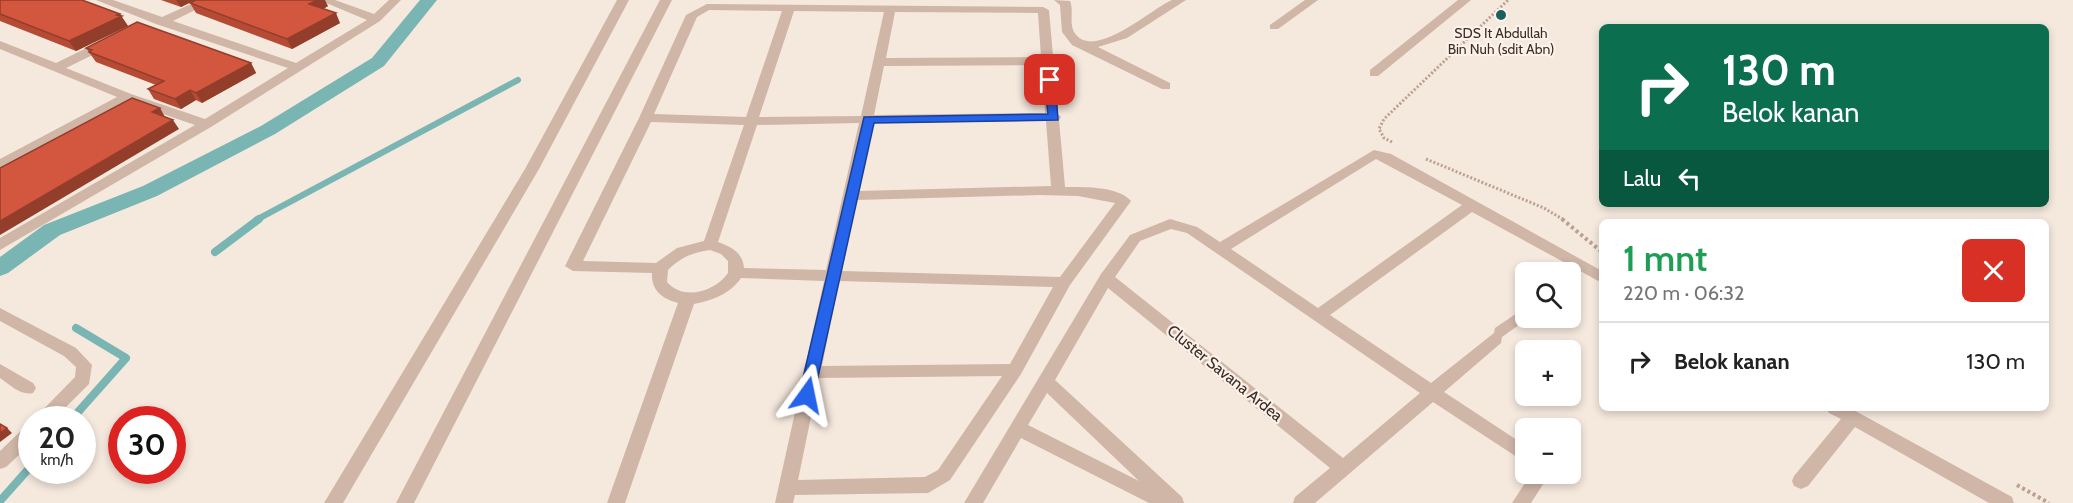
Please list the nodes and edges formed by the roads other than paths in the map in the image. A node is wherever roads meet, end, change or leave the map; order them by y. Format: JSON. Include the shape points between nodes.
{"nodes":[{"id":1,"x":102,"y":0,"type":"edge"},
{"id":2,"x":186,"y":0,"type":"edge"},
{"id":3,"x":209,"y":0,"type":"edge"},
{"id":4,"x":325,"y":0,"type":"edge"},
{"id":5,"x":395,"y":0,"type":"edge"},
{"id":6,"x":622,"y":0,"type":"edge"},
{"id":7,"x":666,"y":0,"type":"edge"},
{"id":8,"x":1060,"y":0,"type":"edge"},
{"id":9,"x":1180,"y":0,"type":"edge"},
{"id":10,"x":1312,"y":0,"type":"edge"},
{"id":11,"x":1465,"y":0,"type":"edge"},
{"id":12,"x":789,"y":8,"type":"junction"},
{"id":13,"x":890,"y":10,"type":"junction"},
{"id":14,"x":151,"y":17,"type":"junction"},
{"id":15,"x":376,"y":19,"type":"junction"},
{"id":16,"x":164,"y":21,"type":"junction"},
{"id":17,"x":1274,"y":27,"type":"dead end"},
{"id":18,"x":114,"y":40,"type":"edge"},
{"id":19,"x":1083,"y":43,"type":"junction"},
{"id":20,"x":0,"y":45,"type":"edge"},
{"id":21,"x":1047,"y":61,"type":"junction"},
{"id":22,"x":880,"y":62,"type":"junction"},
{"id":23,"x":296,"y":67,"type":"junction"},
{"id":24,"x":56,"y":68,"type":"junction"},
{"id":25,"x":1374,"y":73,"type":"dead end"},
{"id":26,"x":1166,"y":86,"type":"dead end"},
{"id":27,"x":127,"y":97,"type":"junction"},
{"id":28,"x":1054,"y":117,"type":"junction"},
{"id":29,"x":646,"y":118,"type":"junction"},
{"id":30,"x":869,"y":119,"type":"junction"},
{"id":31,"x":752,"y":121,"type":"junction"},
{"id":32,"x":206,"y":124,"type":"junction"},
{"id":33,"x":0,"y":165,"type":"edge"},
{"id":34,"x":1058,"y":190,"type":"junction"},
{"id":35,"x":851,"y":196,"type":"junction"},
{"id":36,"x":1472,"y":206,"type":"junction"},
{"id":37,"x":0,"y":245,"type":"edge"},
{"id":38,"x":710,"y":245,"type":"junction"},
{"id":39,"x":1220,"y":249,"type":"junction"},
{"id":40,"x":1562,"y":262,"type":"edge"},
{"id":41,"x":660,"y":268,"type":"junction"},
{"id":42,"x":1581,"y":272,"type":"edge"},
{"id":43,"x":736,"y":273,"type":"junction"},
{"id":44,"x":832,"y":274,"type":"junction"},
{"id":45,"x":1599,"y":277,"type":"edge"},
{"id":46,"x":1106,"y":278,"type":"junction"},
{"id":47,"x":1064,"y":282,"type":"junction"},
{"id":48,"x":688,"y":298,"type":"junction"},
{"id":49,"x":0,"y":314,"type":"edge"},
{"id":50,"x":1318,"y":316,"type":"junction"},
{"id":51,"x":1515,"y":321,"type":"edge"},
{"id":52,"x":0,"y":370,"type":"edge"},
{"id":53,"x":1015,"y":370,"type":"junction"},
{"id":54,"x":812,"y":372,"type":"junction"},
{"id":55,"x":1044,"y":380,"type":"junction"},
{"id":56,"x":27,"y":387,"type":"dead end"},
{"id":57,"x":1432,"y":394,"type":"junction"},
{"id":58,"x":57,"y":406,"type":"edge"},
{"id":59,"x":1841,"y":411,"type":"edge"},
{"id":60,"x":1852,"y":417,"type":"junction"},
{"id":61,"x":1018,"y":428,"type":"junction"},
{"id":62,"x":18,"y":445,"type":"edge"},
{"id":63,"x":1515,"y":449,"type":"edge"},
{"id":64,"x":0,"y":462,"type":"edge"},
{"id":65,"x":1343,"y":468,"type":"junction"},
{"id":66,"x":1801,"y":481,"type":"dead end"},
{"id":67,"x":1534,"y":484,"type":"edge"},
{"id":68,"x":786,"y":495,"type":"edge"},
{"id":69,"x":333,"y":503,"type":"edge"},
{"id":70,"x":405,"y":503,"type":"edge"},
{"id":71,"x":616,"y":503,"type":"edge"},
{"id":72,"x":973,"y":503,"type":"edge"},
{"id":73,"x":1166,"y":503,"type":"edge"},
{"id":74,"x":1174,"y":503,"type":"edge"},
{"id":75,"x":1302,"y":503,"type":"edge"},
{"id":76,"x":1521,"y":503,"type":"edge"},
{"id":77,"x":2006,"y":503,"type":"edge"}],
"edges":[{"from":1,"to":14,"type":"street"},
{"from":2,"to":14,"type":"street"},
{"from":3,"to":16,"type":"street"},
{"from":4,"to":15,"type":"street"},
{"from":5,"to":15,"type":"street"},
{"from":6,"to":69,"type":"street","via":[[532,169]]},
{"from":7,"to":70,"type":"street"},
{"from":8,"to":19,"type":"street","via":[[1065,3],[1071,37]]},
{"from":9,"to":19,"type":"street","via":[[1119,38],[1106,43]]},
{"from":10,"to":17,"type":"street"},
{"from":11,"to":25,"type":"street"},
{"from":12,"to":13,"type":"street"},
{"from":12,"to":29,"type":"street","via":[[716,6],[692,15]]},
{"from":12,"to":31,"type":"street"},
{"from":13,"to":21,"type":"street","via":[[1043,10]]},
{"from":13,"to":22,"type":"street"},
{"from":14,"to":16,"type":"street"},
{"from":15,"to":23,"type":"street"},
{"from":16,"to":23,"type":"street"},
{"from":18,"to":24,"type":"street"},
{"from":19,"to":26,"type":"street"},
{"from":20,"to":24,"type":"street"},
{"from":21,"to":22,"type":"street"},
{"from":21,"to":28,"type":"street"},
{"from":22,"to":30,"type":"street"},
{"from":23,"to":32,"type":"street"},
{"from":24,"to":27,"type":"street"},
{"from":27,"to":32,"type":"street"},
{"from":27,"to":33,"type":"street"},
{"from":28,"to":30,"type":"street"},
{"from":28,"to":34,"type":"street"},
{"from":29,"to":31,"type":"street"},
{"from":29,"to":41,"type":"street","via":[[573,266]]},
{"from":30,"to":31,"type":"street"},
{"from":30,"to":35,"type":"street"},
{"from":31,"to":38,"type":"street"},
{"from":32,"to":37,"type":"street"},
{"from":34,"to":35,"type":"street"},
{"from":34,"to":47,"type":"street","via":[[1114,195],[1124,201]]},
{"from":35,"to":44,"type":"street"},
{"from":36,"to":39,"type":"street","via":[[1374,154]]},
{"from":36,"to":40,"type":"street"},
{"from":36,"to":50,"type":"street"},
{"from":38,"to":41,"type":"street","via":[[690,247],[673,255]]},
{"from":38,"to":43,"type":"street","via":[[726,250],[736,260]]},
{"from":39,"to":46,"type":"street","via":[[1192,230],[1170,224],[1135,238]]},
{"from":39,"to":50,"type":"street"},
{"from":41,"to":48,"type":"street","via":[[659,282],[669,294]]},
{"from":42,"to":45,"type":"street"},
{"from":43,"to":44,"type":"street"},
{"from":43,"to":48,"type":"street","via":[[726,286],[709,295]]},
{"from":44,"to":47,"type":"street"},
{"from":44,"to":54,"type":"street"},
{"from":46,"to":55,"type":"street"},
{"from":46,"to":65,"type":"street","name":"Cluster Savana Ardea"},
{"from":47,"to":53,"type":"street"},
{"from":48,"to":71,"type":"street"},
{"from":49,"to":58,"type":"street","via":[[70,352],[84,365],[83,379]]},
{"from":50,"to":57,"type":"street"},
{"from":51,"to":57,"type":"street"},
{"from":52,"to":56,"type":"street"},
{"from":53,"to":54,"type":"street"},
{"from":53,"to":68,"type":"street","via":[[937,481],[928,485]]},
{"from":54,"to":68,"type":"street"},
{"from":55,"to":61,"type":"street"},
{"from":55,"to":74,"type":"street"},
{"from":57,"to":63,"type":"street"},
{"from":57,"to":65,"type":"street"},
{"from":59,"to":60,"type":"street"},
{"from":60,"to":66,"type":"street"},
{"from":60,"to":77,"type":"street"},
{"from":61,"to":72,"type":"street"},
{"from":61,"to":73,"type":"street"},
{"from":62,"to":64,"type":"street"},
{"from":65,"to":75,"type":"street"},
{"from":67,"to":76,"type":"street"}]}
